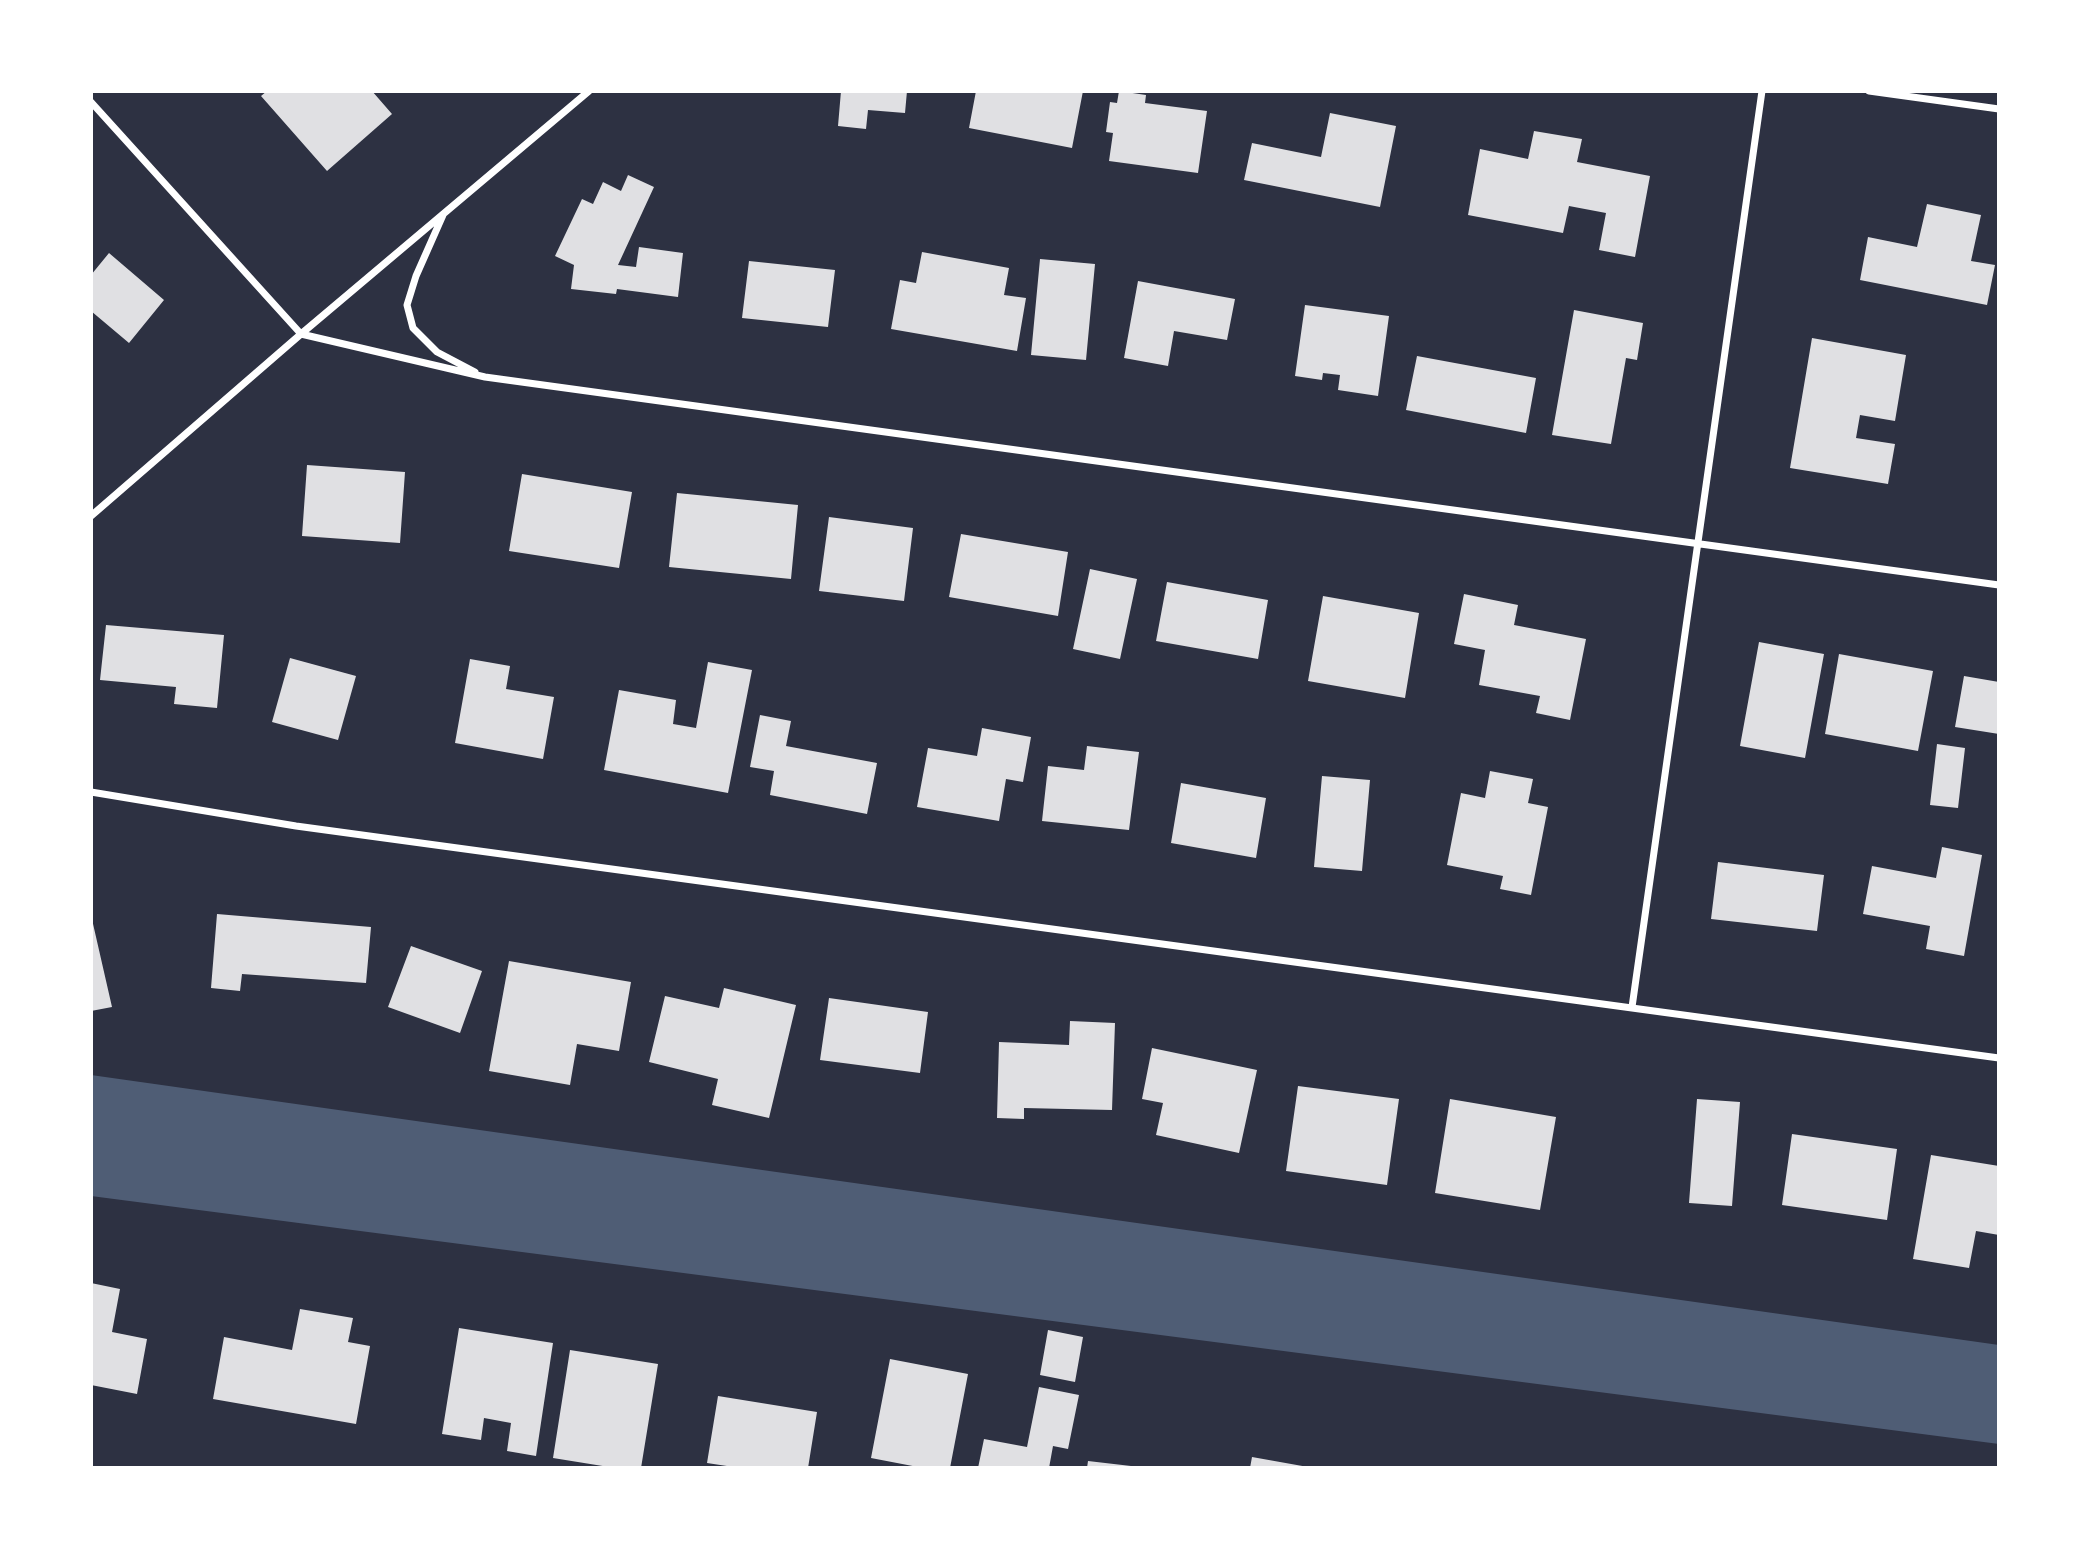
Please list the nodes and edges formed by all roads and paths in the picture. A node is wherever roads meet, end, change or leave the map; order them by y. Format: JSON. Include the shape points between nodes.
{"nodes":[{"id":1,"x":589,"y":91,"type":"edge"},
{"id":2,"x":1762,"y":91,"type":"edge"},
{"id":3,"x":1869,"y":91,"type":"edge"},
{"id":4,"x":91,"y":102,"type":"edge"},
{"id":5,"x":1999,"y":109,"type":"edge"},
{"id":6,"x":444,"y":213,"type":"junction"},
{"id":7,"x":301,"y":334,"type":"junction"},
{"id":8,"x":485,"y":377,"type":"junction"},
{"id":9,"x":91,"y":516,"type":"edge"},
{"id":10,"x":1699,"y":544,"type":"junction"},
{"id":11,"x":1999,"y":585,"type":"edge"},
{"id":12,"x":91,"y":792,"type":"edge"},
{"id":13,"x":1632,"y":1007,"type":"junction"},
{"id":14,"x":1999,"y":1058,"type":"edge"}],
"edges":[{"from":1,"to":6,"type":"street"},
{"from":2,"to":10,"type":"street"},
{"from":3,"to":5,"type":"street"},
{"from":4,"to":7,"type":"street"},
{"from":6,"to":7,"type":"street"},
{"from":6,"to":8,"type":"street","via":[[407,305],[413,328],[437,352]]},
{"from":7,"to":8,"type":"street"},
{"from":7,"to":9,"type":"street"},
{"from":8,"to":10,"type":"street"},
{"from":10,"to":11,"type":"street"},
{"from":10,"to":13,"type":"street"},
{"from":12,"to":13,"type":"street","via":[[296,825]]},
{"from":13,"to":14,"type":"street"}]}
